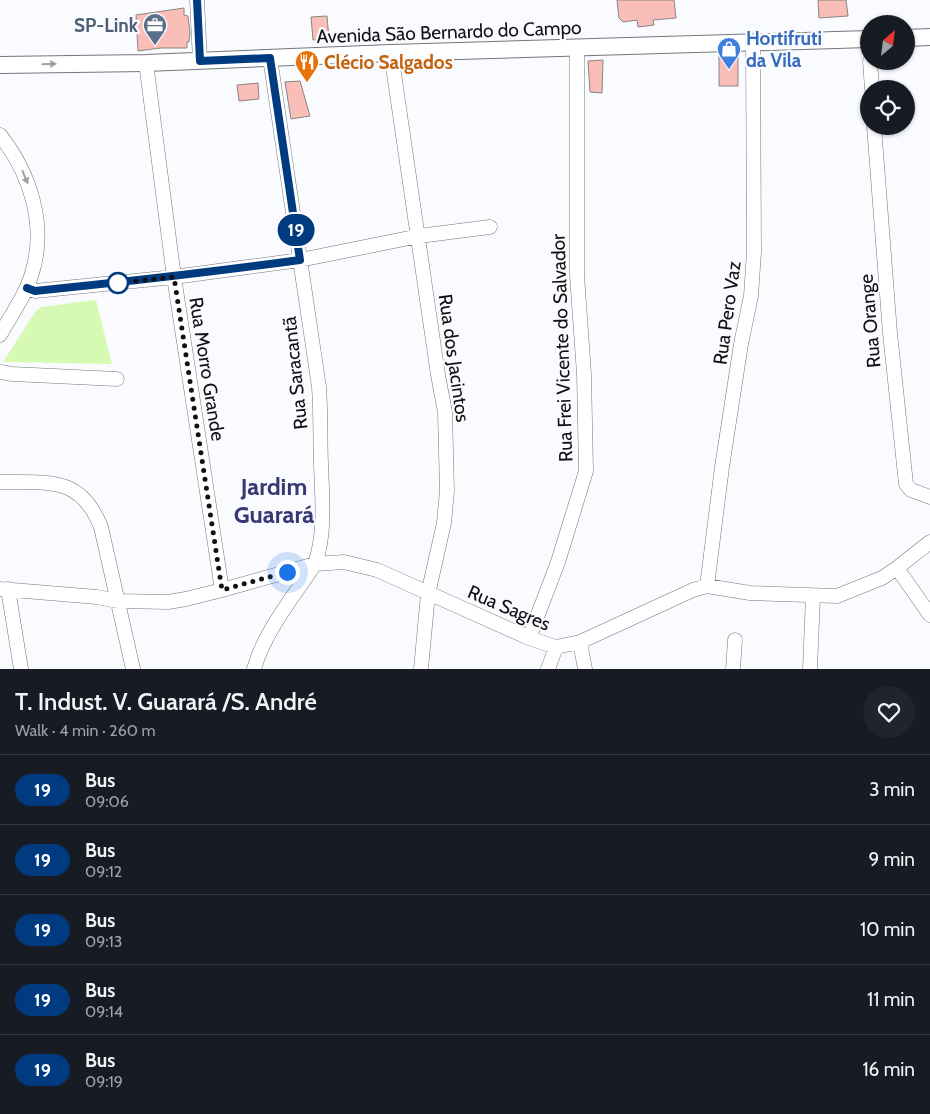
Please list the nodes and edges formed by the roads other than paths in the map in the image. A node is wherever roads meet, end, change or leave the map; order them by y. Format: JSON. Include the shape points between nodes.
{"nodes":[{"id":1,"x":197,"y":0,"type":"edge"},
{"id":2,"x":930,"y":37,"type":"edge"},
{"id":3,"x":915,"y":38,"type":"edge"},
{"id":4,"x":860,"y":40,"type":"edge"},
{"id":5,"x":753,"y":43,"type":"junction"},
{"id":6,"x":577,"y":47,"type":"junction"},
{"id":7,"x":391,"y":53,"type":"junction"},
{"id":8,"x":270,"y":58,"type":"junction"},
{"id":9,"x":200,"y":61,"type":"junction"},
{"id":10,"x":146,"y":63,"type":"junction"},
{"id":11,"x":0,"y":65,"type":"edge"},
{"id":12,"x":0,"y":135,"type":"edge"},
{"id":13,"x":875,"y":135,"type":"edge"},
{"id":14,"x":490,"y":227,"type":"dead end"},
{"id":15,"x":419,"y":236,"type":"junction"},
{"id":16,"x":300,"y":260,"type":"junction"},
{"id":17,"x":174,"y":277,"type":"junction"},
{"id":18,"x":27,"y":288,"type":"junction"},
{"id":19,"x":0,"y":335,"type":"edge"},
{"id":20,"x":0,"y":372,"type":"edge"},
{"id":21,"x":116,"y":379,"type":"dead end"},
{"id":22,"x":0,"y":482,"type":"edge"},
{"id":23,"x":930,"y":497,"type":"edge"},
{"id":24,"x":930,"y":542,"type":"edge"},
{"id":25,"x":315,"y":564,"type":"junction"},
{"id":26,"x":897,"y":568,"type":"junction"},
{"id":27,"x":707,"y":586,"type":"junction"},
{"id":28,"x":4,"y":589,"type":"edge"},
{"id":29,"x":222,"y":590,"type":"junction"},
{"id":30,"x":428,"y":594,"type":"junction"},
{"id":31,"x":813,"y":596,"type":"junction"},
{"id":32,"x":118,"y":601,"type":"junction"},
{"id":33,"x":930,"y":615,"type":"edge"},
{"id":34,"x":529,"y":638,"type":"junction"},
{"id":35,"x":735,"y":640,"type":"dead end"},
{"id":36,"x":580,"y":642,"type":"junction"},
{"id":37,"x":556,"y":648,"type":"junction"},
{"id":38,"x":21,"y":669,"type":"edge"},
{"id":39,"x":133,"y":669,"type":"edge"},
{"id":40,"x":254,"y":669,"type":"edge"},
{"id":41,"x":421,"y":669,"type":"edge"},
{"id":42,"x":548,"y":669,"type":"edge"},
{"id":43,"x":585,"y":669,"type":"edge"},
{"id":44,"x":733,"y":669,"type":"edge"},
{"id":45,"x":810,"y":669,"type":"edge"}],
"edges":[{"from":1,"to":9,"type":"street"},
{"from":2,"to":3,"type":"main road"},
{"from":4,"to":5,"type":"main road","name":"Avenida São Bernardo do Campo"},
{"from":5,"to":6,"type":"main road","name":"Avenida São Bernardo do Campo"},
{"from":5,"to":27,"type":"street","name":"Rua Pero Vaz","via":[[754,252],[751,296],[722,467]]},
{"from":6,"to":7,"type":"main road","name":"Avenida São Bernardo do Campo"},
{"from":6,"to":34,"type":"street","name":"Rua Frei Vicente do Salvador","via":[[577,275],[586,471],[558,562]]},
{"from":7,"to":8,"type":"main road","name":"Avenida São Bernardo do Campo"},
{"from":7,"to":15,"type":"street","name":"Rua dos Jacintos"},
{"from":8,"to":9,"type":"main road","name":"Avenida São Bernardo do Campo"},
{"from":8,"to":16,"type":"street","name":"Rua Saracantã"},
{"from":9,"to":10,"type":"main road","name":"Avenida São Bernardo do Campo"},
{"from":11,"to":10,"type":"main road","name":"Avenida São Bernardo do Campo","one_way":true},
{"from":10,"to":17,"type":"street","name":"Rua Morro Grande"},
{"from":12,"to":18,"type":"street","one_way":true,"via":[[21,167],[34,208],[36,251]]},
{"from":13,"to":23,"type":"street","name":"Rua Orange","via":[[906,484],[911,490]]},
{"from":14,"to":15,"type":"street"},
{"from":15,"to":16,"type":"street"},
{"from":15,"to":30,"type":"street","name":"Rua dos Jacintos","via":[[445,412],[447,457],[444,523]]},
{"from":16,"to":17,"type":"street"},
{"from":16,"to":25,"type":"street","name":"Rua Saracantã","via":[[319,387],[321,422],[322,531]]},
{"from":17,"to":18,"type":"street","via":[[35,291]]},
{"from":17,"to":29,"type":"street","name":"Rua Morro Grande"},
{"from":18,"to":19,"type":"street"},
{"from":20,"to":21,"type":"street"},
{"from":22,"to":32,"type":"street","via":[[49,483],[82,496],[91,506],[100,527]]},
{"from":24,"to":26,"type":"street","name":"Rua Sagres"},
{"from":25,"to":29,"type":"street","name":"Rua Sagres"},
{"from":25,"to":30,"type":"street","name":"Rua Sagres","via":[[344,562],[360,565]]},
{"from":25,"to":40,"type":"street","name":"Rua Saracantã","via":[[270,631]]},
{"from":26,"to":31,"type":"street","name":"Rua Sagres","via":[[882,578],[838,596]]},
{"from":26,"to":33,"type":"street"},
{"from":27,"to":31,"type":"street","name":"Rua Sagres"},
{"from":27,"to":36,"type":"street","name":"Rua Sagres"},
{"from":28,"to":32,"type":"street","name":"Rua Sagres"},
{"from":28,"to":38,"type":"street"},
{"from":29,"to":32,"type":"street","name":"Rua Sagres","via":[[168,602]]},
{"from":30,"to":34,"type":"street","name":"Rua Sagres"},
{"from":30,"to":41,"type":"street","name":"Rua dos Jacintos"},
{"from":31,"to":45,"type":"street"},
{"from":32,"to":39,"type":"street"},
{"from":34,"to":37,"type":"street","name":"Rua Sagres"},
{"from":35,"to":44,"type":"street"},
{"from":36,"to":37,"type":"street","name":"Rua Sagres"},
{"from":36,"to":43,"type":"street"},
{"from":37,"to":42,"type":"street"}]}
